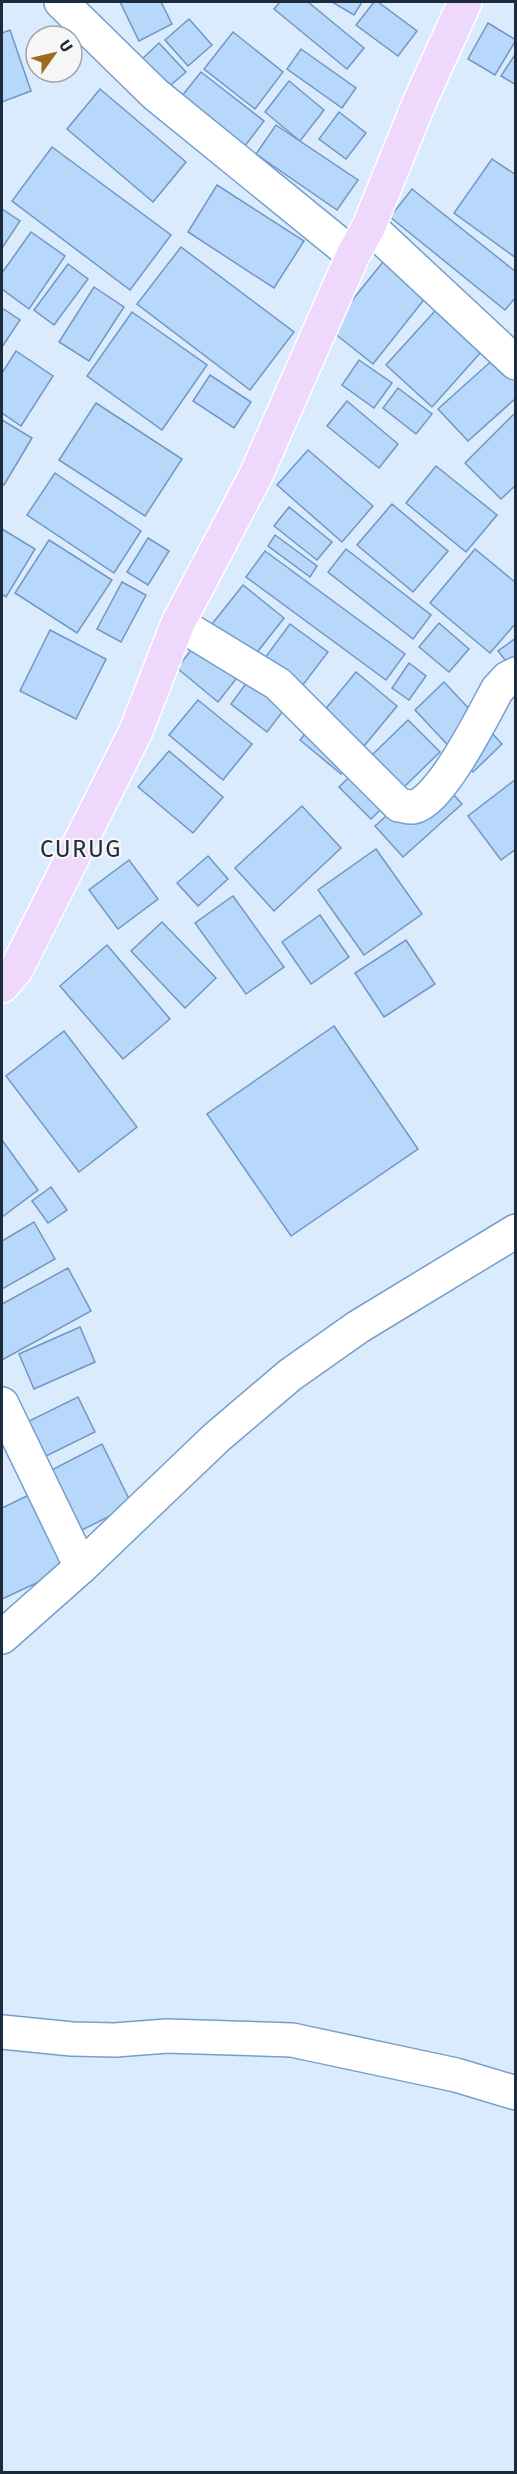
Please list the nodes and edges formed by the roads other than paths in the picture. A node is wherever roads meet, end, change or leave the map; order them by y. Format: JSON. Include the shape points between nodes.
{"nodes":[{"id":1,"x":61,"y":2,"type":"edge"},
{"id":2,"x":465,"y":2,"type":"edge"},
{"id":3,"x":369,"y":226,"type":"junction"},
{"id":4,"x":353,"y":255,"type":"junction"},
{"id":5,"x":516,"y":363,"type":"edge"},
{"id":6,"x":178,"y":623,"type":"junction"},
{"id":7,"x":516,"y":674,"type":"edge"},
{"id":8,"x":2,"y":986,"type":"edge"},
{"id":9,"x":516,"y":1231,"type":"edge"},
{"id":10,"x":2,"y":1404,"type":"edge"},
{"id":11,"x":81,"y":1567,"type":"junction"},
{"id":12,"x":2,"y":1637,"type":"edge"},
{"id":13,"x":2,"y":2032,"type":"edge"},
{"id":14,"x":516,"y":2093,"type":"edge"}],
"edges":[{"from":1,"to":4,"type":"street","via":[[155,94]]},
{"from":2,"to":3,"type":"main road"},
{"from":3,"to":4,"type":"main road"},
{"from":3,"to":5,"type":"street"},
{"from":4,"to":6,"type":"main road","via":[[256,475]]},
{"from":6,"to":7,"type":"street","via":[[278,684],[399,805],[413,807],[424,802],[448,776],[497,690]]},
{"from":6,"to":8,"type":"main road","via":[[136,731],[15,970]]},
{"from":9,"to":11,"type":"street","via":[[358,1327],[290,1375],[217,1437]]},
{"from":10,"to":11,"type":"street"},
{"from":11,"to":12,"type":"street"},
{"from":13,"to":14,"type":"street","via":[[72,2039],[167,2036],[292,2040],[456,2074]]}]}
